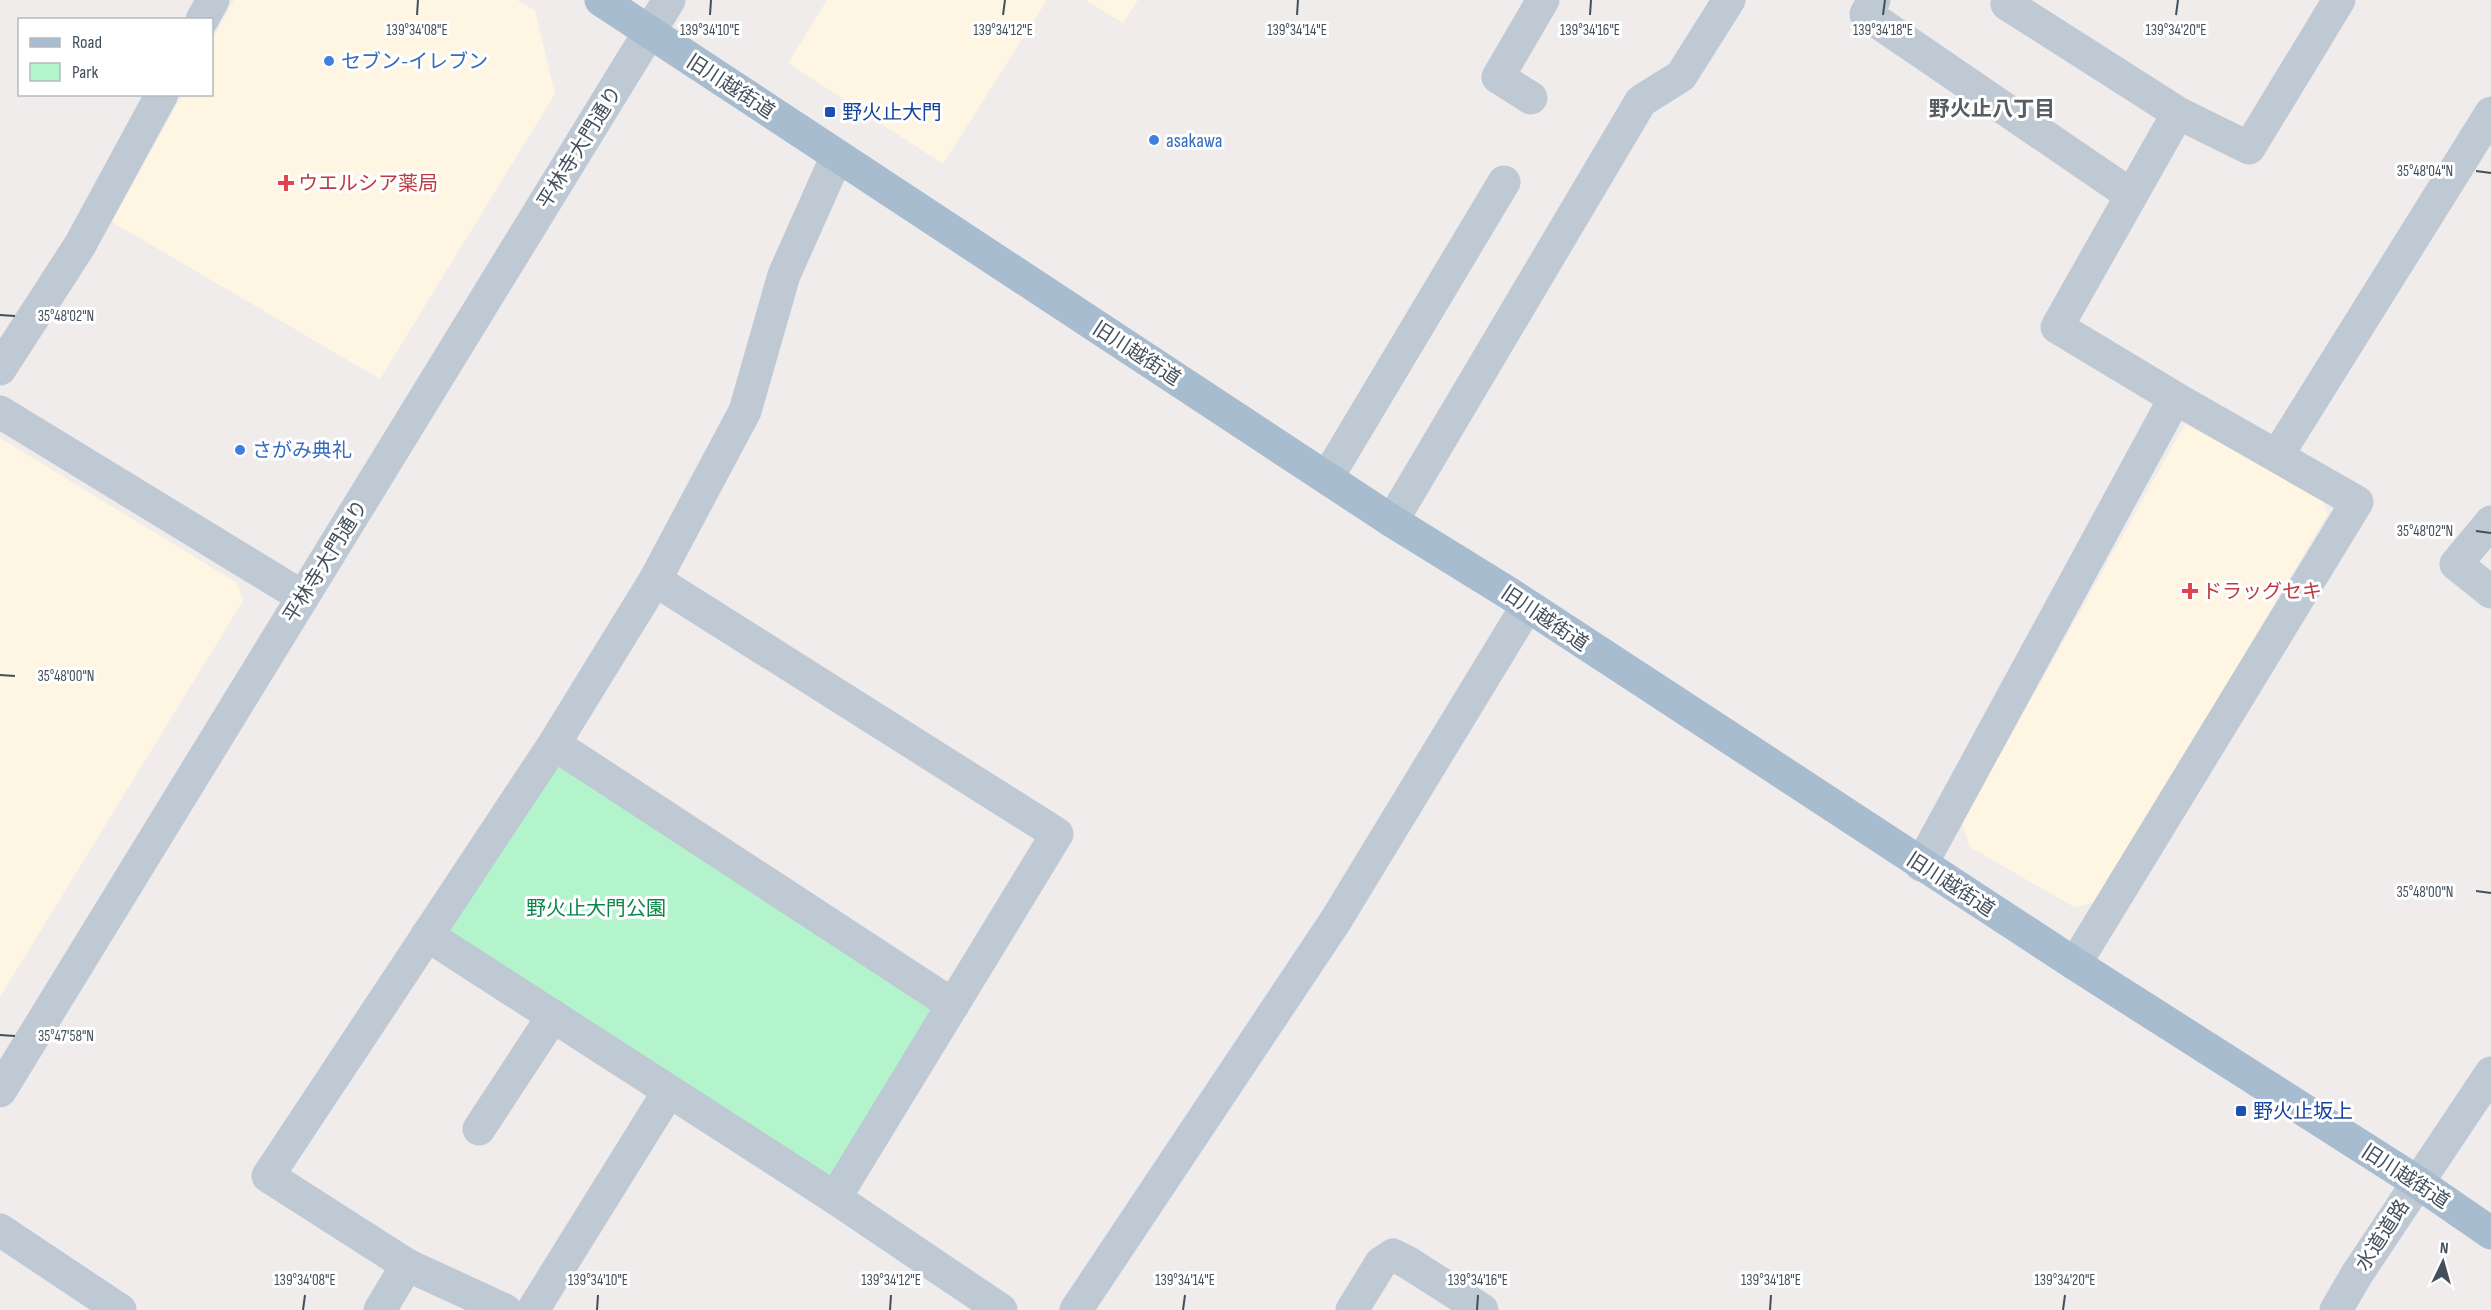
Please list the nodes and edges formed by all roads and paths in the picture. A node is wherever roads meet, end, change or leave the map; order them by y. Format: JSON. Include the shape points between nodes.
{"nodes":[{"id":1,"x":213,"y":0,"type":"edge"},
{"id":2,"x":601,"y":0,"type":"edge"},
{"id":3,"x":669,"y":0,"type":"edge"},
{"id":4,"x":1543,"y":0,"type":"edge"},
{"id":5,"x":1729,"y":0,"type":"edge"},
{"id":6,"x":1874,"y":0,"type":"edge"},
{"id":7,"x":2009,"y":0,"type":"edge"},
{"id":8,"x":2339,"y":0,"type":"edge"},
{"id":9,"x":203,"y":18,"type":"edge"},
{"id":10,"x":650,"y":32,"type":"junction"},
{"id":11,"x":161,"y":96,"type":"edge"},
{"id":12,"x":1531,"y":98,"type":"dead end"},
{"id":13,"x":2178,"y":113,"type":"junction"},
{"id":14,"x":2491,"y":113,"type":"edge"},
{"id":15,"x":837,"y":156,"type":"junction"},
{"id":16,"x":1504,"y":182,"type":"dead end"},
{"id":17,"x":2131,"y":195,"type":"junction"},
{"id":18,"x":0,"y":369,"type":"edge"},
{"id":19,"x":2175,"y":398,"type":"junction"},
{"id":20,"x":0,"y":412,"type":"edge"},
{"id":21,"x":2277,"y":456,"type":"junction"},
{"id":22,"x":1327,"y":478,"type":"junction"},
{"id":23,"x":1392,"y":521,"type":"junction"},
{"id":24,"x":2491,"y":522,"type":"edge"},
{"id":25,"x":655,"y":580,"type":"junction"},
{"id":26,"x":2491,"y":592,"type":"edge"},
{"id":27,"x":303,"y":597,"type":"junction"},
{"id":28,"x":1527,"y":606,"type":"junction"},
{"id":29,"x":554,"y":744,"type":"junction"},
{"id":30,"x":1922,"y":865,"type":"junction"},
{"id":31,"x":427,"y":935,"type":"junction"},
{"id":32,"x":2075,"y":964,"type":"junction"},
{"id":33,"x":953,"y":1005,"type":"junction"},
{"id":34,"x":552,"y":1016,"type":"junction"},
{"id":35,"x":2491,"y":1073,"type":"edge"},
{"id":36,"x":0,"y":1091,"type":"edge"},
{"id":37,"x":669,"y":1091,"type":"junction"},
{"id":38,"x":479,"y":1129,"type":"dead end"},
{"id":39,"x":2417,"y":1182,"type":"junction"},
{"id":40,"x":835,"y":1198,"type":"junction"},
{"id":41,"x":0,"y":1230,"type":"edge"},
{"id":42,"x":2491,"y":1233,"type":"edge"},
{"id":43,"x":407,"y":1265,"type":"junction"},
{"id":44,"x":120,"y":1310,"type":"edge"},
{"id":45,"x":380,"y":1310,"type":"edge"},
{"id":46,"x":505,"y":1310,"type":"edge"},
{"id":47,"x":533,"y":1310,"type":"edge"},
{"id":48,"x":1001,"y":1310,"type":"edge"},
{"id":49,"x":1076,"y":1310,"type":"edge"},
{"id":50,"x":1352,"y":1310,"type":"edge"},
{"id":51,"x":1482,"y":1310,"type":"edge"},
{"id":52,"x":2336,"y":1310,"type":"edge"}],
"edges":[{"from":1,"to":9,"type":"street"},
{"from":2,"to":10,"type":"main road","name":"旧川越街道"},
{"from":3,"to":10,"type":"street","name":"平林寺大門通り"},
{"from":4,"to":12,"type":"street","via":[[1498,77]]},
{"from":5,"to":23,"type":"street","via":[[1681,76],[1641,101]]},
{"from":6,"to":17,"type":"street","via":[[1866,14]]},
{"from":7,"to":13,"type":"street","via":[[2007,4]]},
{"from":8,"to":13,"type":"street","via":[[2249,148]]},
{"from":10,"to":15,"type":"main road","name":"旧川越街道"},
{"from":10,"to":27,"type":"street","name":"平林寺大門通り"},
{"from":11,"to":18,"type":"street","via":[[80,245]]},
{"from":13,"to":17,"type":"street"},
{"from":14,"to":21,"type":"street"},
{"from":15,"to":22,"type":"main road","name":"旧川越街道"},
{"from":15,"to":25,"type":"street","via":[[784,275],[745,411]]},
{"from":16,"to":22,"type":"street"},
{"from":17,"to":19,"type":"street","via":[[2057,327]]},
{"from":19,"to":21,"type":"street"},
{"from":19,"to":30,"type":"street"},
{"from":20,"to":27,"type":"street"},
{"from":21,"to":32,"type":"street","via":[[2357,502]]},
{"from":22,"to":23,"type":"main road","name":"旧川越街道"},
{"from":23,"to":28,"type":"main road","name":"旧川越街道"},
{"from":24,"to":26,"type":"street","via":[[2456,564]]},
{"from":25,"to":29,"type":"street"},
{"from":25,"to":33,"type":"street","via":[[1057,834]]},
{"from":27,"to":36,"type":"street","name":"平林寺大門通り"},
{"from":28,"to":30,"type":"main road","name":"旧川越街道"},
{"from":28,"to":49,"type":"street","via":[[1336,920]]},
{"from":29,"to":31,"type":"street"},
{"from":29,"to":33,"type":"street"},
{"from":30,"to":32,"type":"main road","name":"旧川越街道"},
{"from":31,"to":34,"type":"street"},
{"from":31,"to":43,"type":"street","via":[[268,1176]]},
{"from":32,"to":39,"type":"main road","name":"旧川越街道"},
{"from":33,"to":40,"type":"street"},
{"from":34,"to":37,"type":"street"},
{"from":34,"to":38,"type":"street"},
{"from":35,"to":39,"type":"street","name":"水道道路"},
{"from":37,"to":40,"type":"street"},
{"from":37,"to":47,"type":"street"},
{"from":39,"to":42,"type":"main road","name":"旧川越街道"},
{"from":39,"to":52,"type":"street","name":"水道道路"},
{"from":40,"to":48,"type":"street"},
{"from":41,"to":44,"type":"street"},
{"from":43,"to":45,"type":"street"},
{"from":43,"to":46,"type":"street"},
{"from":50,"to":51,"type":"street","via":[[1381,1263],[1393,1255]]}]}
